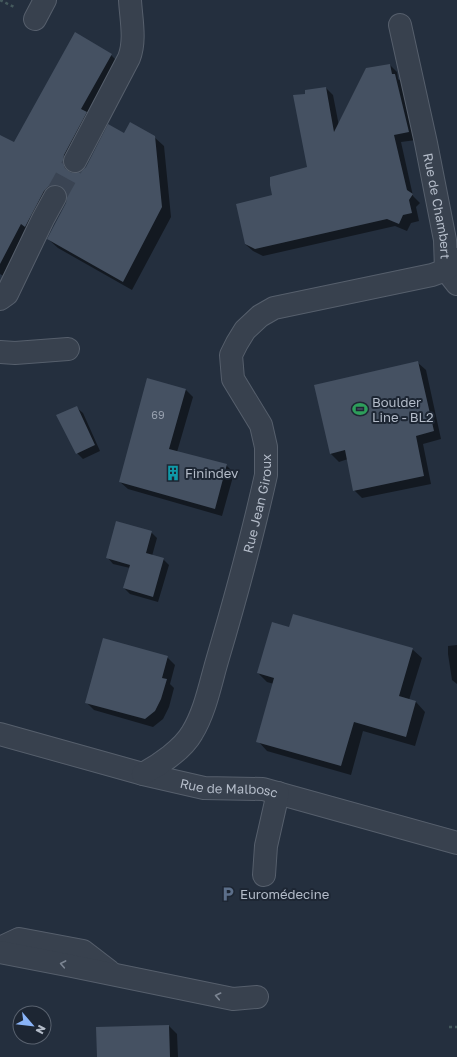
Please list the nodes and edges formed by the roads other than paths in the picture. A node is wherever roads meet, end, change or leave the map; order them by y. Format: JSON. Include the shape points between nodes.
{"nodes":[{"id":1,"x":130,"y":0,"type":"edge"},
{"id":2,"x":400,"y":25,"type":"dead end"},
{"id":3,"x":75,"y":161,"type":"tunnel mouth"},
{"id":4,"x":55,"y":197,"type":"tunnel mouth"},
{"id":5,"x":453,"y":271,"type":"edge"},
{"id":6,"x":0,"y":299,"type":"edge"},
{"id":7,"x":68,"y":349,"type":"dead end"},
{"id":8,"x":0,"y":352,"type":"edge"},
{"id":9,"x":0,"y":734,"type":"edge"},
{"id":10,"x":143,"y":774,"type":"junction"},
{"id":11,"x":278,"y":793,"type":"junction"},
{"id":12,"x":457,"y":843,"type":"edge"},
{"id":13,"x":264,"y":875,"type":"dead end"},
{"id":14,"x":0,"y":948,"type":"edge"},
{"id":15,"x":0,"y":952,"type":"edge"},
{"id":16,"x":111,"y":974,"type":"junction"},
{"id":17,"x":257,"y":997,"type":"dead end"}],
"edges":[{"from":1,"to":3,"type":"street","via":[[132,50]]},
{"from":2,"to":5,"type":"street","name":"Rue de Chambert"},
{"from":4,"to":6,"type":"street","via":[[7,294]]},
{"from":5,"to":10,"type":"street","name":"Rue Jean Giroux","via":[[274,308],[260,316],[245,330],[232,355],[233,379],[261,425],[266,447],[266,476],[200,716],[184,744]]},
{"from":7,"to":8,"type":"street"},
{"from":9,"to":10,"type":"street","name":"Rue de Malbosc"},
{"from":10,"to":11,"type":"street","name":"Rue de Malbosc","via":[[204,788],[263,789]]},
{"from":11,"to":12,"type":"street","name":"Rue de Malbosc"},
{"from":11,"to":13,"type":"street","via":[[266,846]]},
{"from":14,"to":16,"type":"street","via":[[19,939],[83,951]]},
{"from":16,"to":15,"type":"street","one_way":true},
{"from":17,"to":16,"type":"street","one_way":true,"via":[[233,999]]}]}
